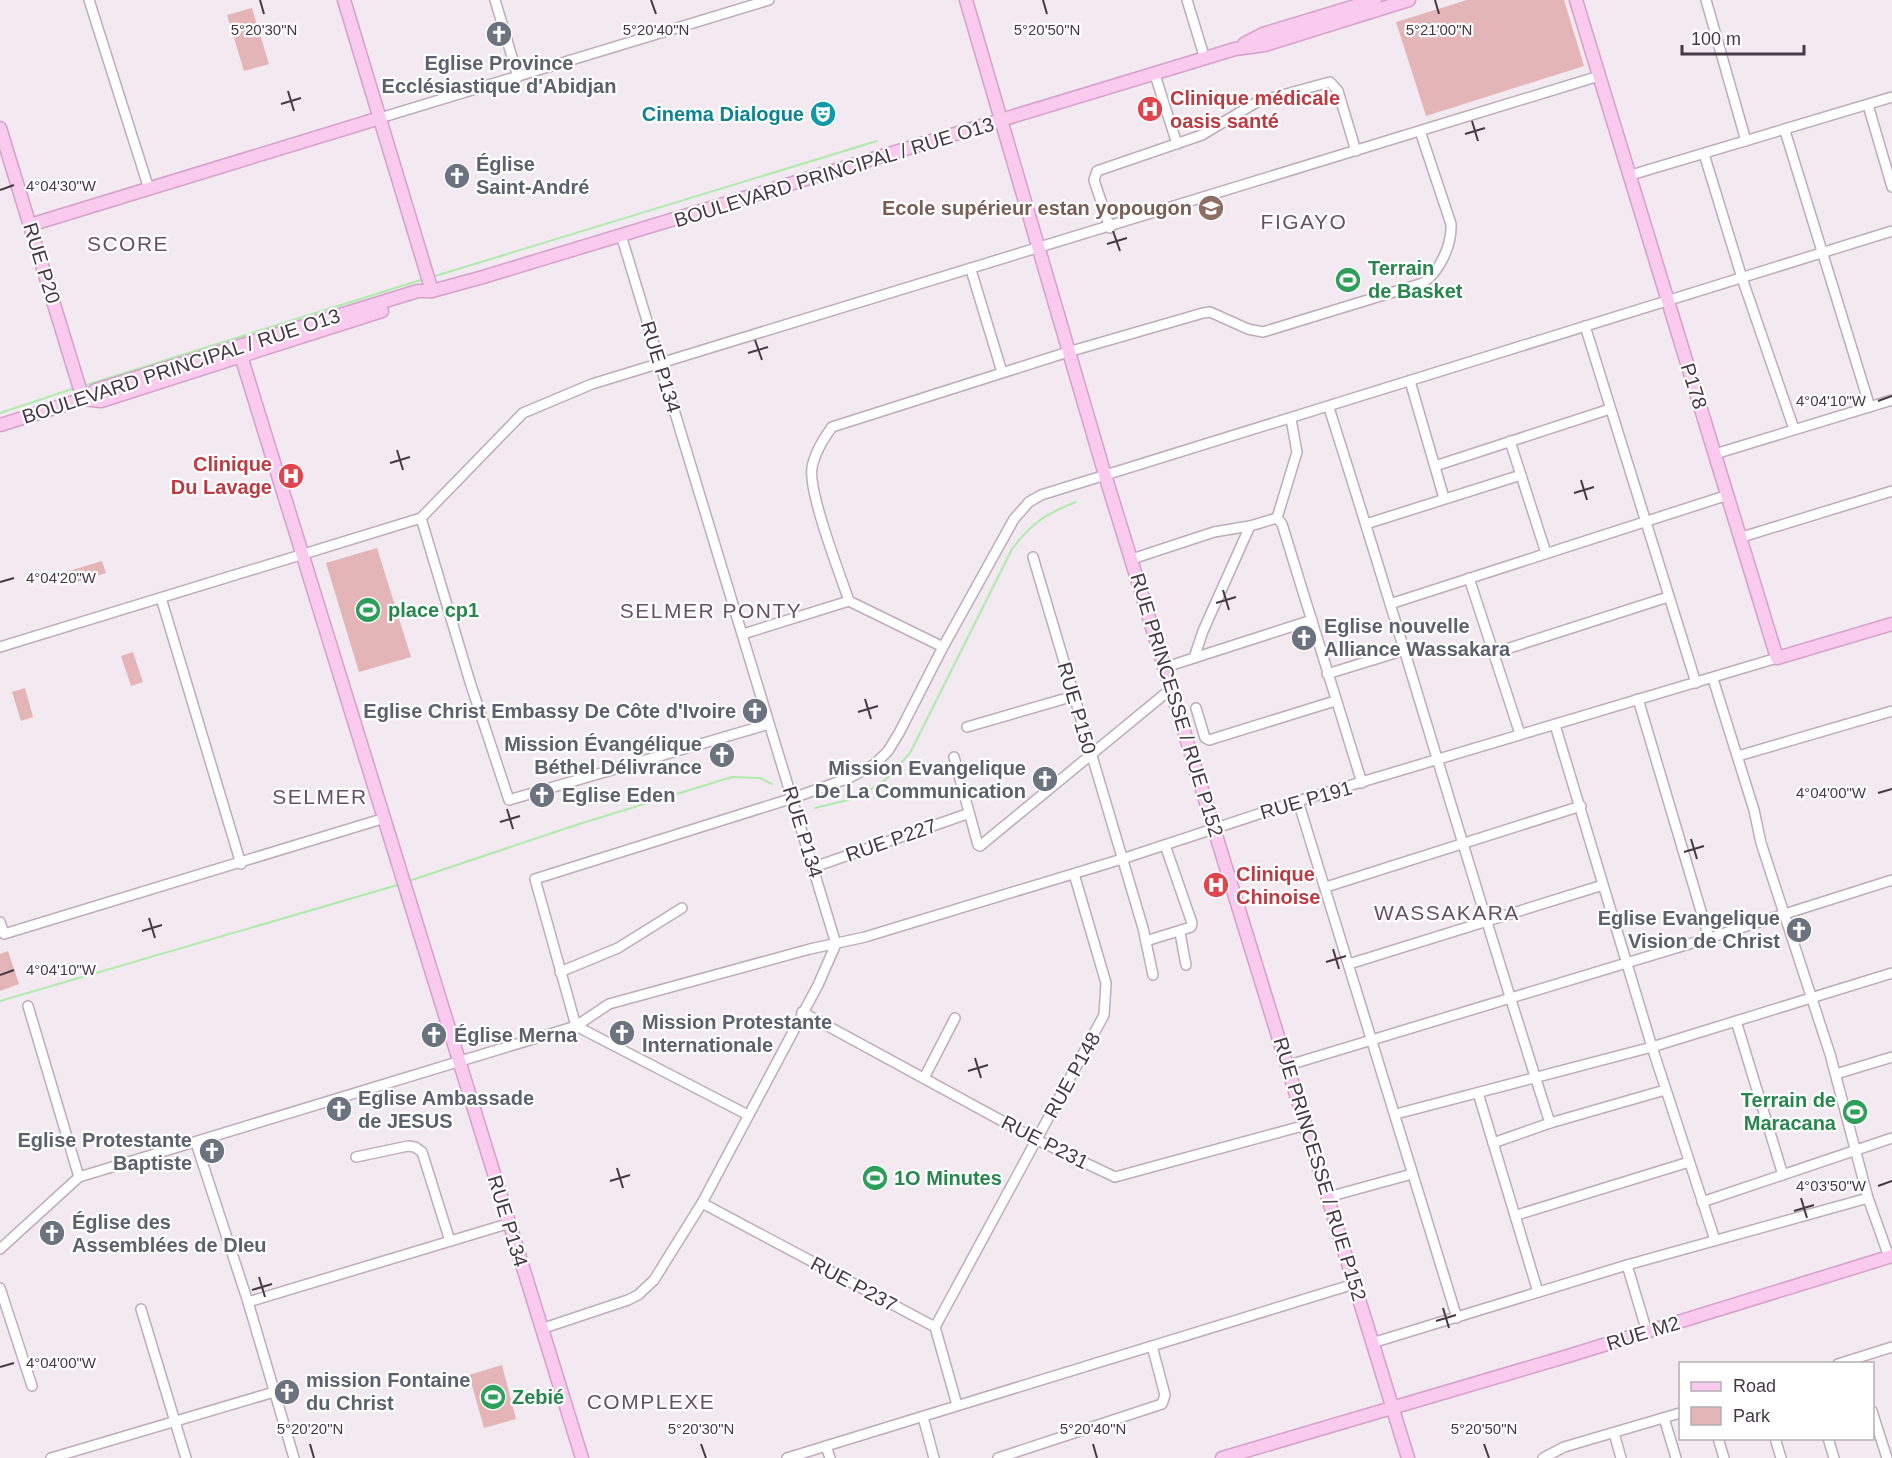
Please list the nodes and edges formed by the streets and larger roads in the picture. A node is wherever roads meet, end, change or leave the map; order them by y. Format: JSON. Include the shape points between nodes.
{"nodes":[{"id":1,"x":89,"y":0,"type":"edge"},
{"id":2,"x":344,"y":0,"type":"edge"},
{"id":3,"x":495,"y":0,"type":"edge"},
{"id":4,"x":769,"y":0,"type":"edge"},
{"id":5,"x":966,"y":0,"type":"edge"},
{"id":6,"x":1187,"y":0,"type":"edge"},
{"id":7,"x":1375,"y":0,"type":"edge"},
{"id":8,"x":1409,"y":0,"type":"edge"},
{"id":9,"x":1576,"y":0,"type":"edge"},
{"id":10,"x":1706,"y":0,"type":"edge"},
{"id":11,"x":753,"y":3,"type":"edge"},
{"id":12,"x":1235,"y":49,"type":"junction"},
{"id":13,"x":1205,"y":59,"type":"junction"},
{"id":14,"x":1155,"y":75,"type":"junction"},
{"id":15,"x":518,"y":76,"type":"junction"},
{"id":16,"x":1599,"y":76,"type":"junction"},
{"id":17,"x":1892,"y":97,"type":"edge"},
{"id":18,"x":1868,"y":105,"type":"junction"},
{"id":19,"x":380,"y":118,"type":"junction"},
{"id":20,"x":1002,"y":121,"type":"junction"},
{"id":21,"x":0,"y":128,"type":"edge"},
{"id":22,"x":1785,"y":130,"type":"junction"},
{"id":23,"x":1420,"y":131,"type":"junction"},
{"id":24,"x":1746,"y":141,"type":"junction"},
{"id":25,"x":1177,"y":144,"type":"junction"},
{"id":26,"x":1356,"y":151,"type":"junction"},
{"id":27,"x":4,"y":154,"type":"edge"},
{"id":28,"x":1704,"y":154,"type":"junction"},
{"id":29,"x":1631,"y":175,"type":"junction"},
{"id":30,"x":1892,"y":187,"type":"edge"},
{"id":31,"x":149,"y":189,"type":"junction"},
{"id":32,"x":30,"y":225,"type":"junction"},
{"id":33,"x":1110,"y":228,"type":"junction"},
{"id":34,"x":1892,"y":231,"type":"edge"},
{"id":35,"x":621,"y":235,"type":"junction"},
{"id":36,"x":1037,"y":250,"type":"junction"},
{"id":37,"x":1821,"y":254,"type":"junction"},
{"id":38,"x":971,"y":270,"type":"junction"},
{"id":39,"x":1742,"y":278,"type":"junction"},
{"id":40,"x":432,"y":291,"type":"junction"},
{"id":41,"x":1670,"y":302,"type":"junction"},
{"id":42,"x":1585,"y":327,"type":"junction"},
{"id":43,"x":1068,"y":352,"type":"junction"},
{"id":44,"x":241,"y":356,"type":"junction"},
{"id":45,"x":660,"y":365,"type":"junction"},
{"id":46,"x":1002,"y":372,"type":"junction"},
{"id":47,"x":1410,"y":381,"type":"junction"},
{"id":48,"x":82,"y":399,"type":"junction"},
{"id":49,"x":1892,"y":400,"type":"edge"},
{"id":50,"x":1869,"y":407,"type":"junction"},
{"id":51,"x":1329,"y":408,"type":"junction"},
{"id":52,"x":1610,"y":409,"type":"junction"},
{"id":53,"x":1291,"y":419,"type":"junction"},
{"id":54,"x":0,"y":425,"type":"edge"},
{"id":55,"x":1794,"y":429,"type":"junction"},
{"id":56,"x":1510,"y":441,"type":"junction"},
{"id":57,"x":1715,"y":454,"type":"junction"},
{"id":58,"x":1435,"y":466,"type":"junction"},
{"id":59,"x":1105,"y":475,"type":"junction"},
{"id":60,"x":1521,"y":475,"type":"junction"},
{"id":61,"x":1892,"y":491,"type":"edge"},
{"id":62,"x":1728,"y":495,"type":"junction"},
{"id":63,"x":1444,"y":498,"type":"junction"},
{"id":64,"x":421,"y":518,"type":"junction"},
{"id":65,"x":1277,"y":518,"type":"junction"},
{"id":66,"x":1644,"y":520,"type":"junction"},
{"id":67,"x":1366,"y":524,"type":"junction"},
{"id":68,"x":1250,"y":526,"type":"junction"},
{"id":69,"x":1742,"y":537,"type":"junction"},
{"id":70,"x":1546,"y":553,"type":"junction"},
{"id":71,"x":302,"y":556,"type":"junction"},
{"id":72,"x":1033,"y":557,"type":"dead end"},
{"id":73,"x":1132,"y":559,"type":"junction"},
{"id":74,"x":1469,"y":578,"type":"junction"},
{"id":75,"x":1668,"y":597,"type":"junction"},
{"id":76,"x":161,"y":598,"type":"junction"},
{"id":77,"x":849,"y":601,"type":"junction"},
{"id":78,"x":1390,"y":604,"type":"junction"},
{"id":79,"x":1311,"y":620,"type":"junction"},
{"id":80,"x":1892,"y":624,"type":"edge"},
{"id":81,"x":743,"y":634,"type":"junction"},
{"id":82,"x":0,"y":647,"type":"edge"},
{"id":83,"x":943,"y":647,"type":"junction"},
{"id":84,"x":1405,"y":650,"type":"junction"},
{"id":85,"x":1494,"y":653,"type":"junction"},
{"id":86,"x":1194,"y":658,"type":"junction"},
{"id":87,"x":1778,"y":658,"type":"junction"},
{"id":88,"x":1166,"y":667,"type":"junction"},
{"id":89,"x":1327,"y":674,"type":"junction"},
{"id":90,"x":1713,"y":679,"type":"junction"},
{"id":91,"x":1696,"y":684,"type":"junction"},
{"id":92,"x":1172,"y":688,"type":"junction"},
{"id":93,"x":1074,"y":696,"type":"junction"},
{"id":94,"x":1638,"y":699,"type":"junction"},
{"id":95,"x":1335,"y":701,"type":"junction"},
{"id":96,"x":1196,"y":708,"type":"dead end"},
{"id":97,"x":1892,"y":711,"type":"edge"},
{"id":98,"x":769,"y":723,"type":"junction"},
{"id":99,"x":1555,"y":725,"type":"junction"},
{"id":100,"x":967,"y":727,"type":"dead end"},
{"id":101,"x":1520,"y":734,"type":"junction"},
{"id":102,"x":1090,"y":754,"type":"junction"},
{"id":103,"x":1738,"y":756,"type":"junction"},
{"id":104,"x":954,"y":757,"type":"dead end"},
{"id":105,"x":1440,"y":760,"type":"junction"},
{"id":106,"x":1362,"y":783,"type":"junction"},
{"id":107,"x":793,"y":798,"type":"junction"},
{"id":108,"x":1298,"y":801,"type":"junction"},
{"id":109,"x":1581,"y":806,"type":"junction"},
{"id":110,"x":967,"y":814,"type":"junction"},
{"id":111,"x":385,"y":818,"type":"junction"},
{"id":112,"x":1215,"y":828,"type":"junction"},
{"id":113,"x":1165,"y":844,"type":"junction"},
{"id":114,"x":1462,"y":846,"type":"junction"},
{"id":115,"x":1122,"y":859,"type":"junction"},
{"id":116,"x":241,"y":864,"type":"junction"},
{"id":117,"x":814,"y":867,"type":"junction"},
{"id":118,"x":1074,"y":874,"type":"junction"},
{"id":119,"x":1892,"y":880,"type":"edge"},
{"id":120,"x":1603,"y":885,"type":"junction"},
{"id":121,"x":1326,"y":887,"type":"junction"},
{"id":122,"x":682,"y":908,"type":"dead end"},
{"id":123,"x":1784,"y":914,"type":"junction"},
{"id":124,"x":0,"y":922,"type":"edge"},
{"id":125,"x":1484,"y":922,"type":"junction"},
{"id":126,"x":1180,"y":933,"type":"junction"},
{"id":127,"x":1709,"y":938,"type":"junction"},
{"id":128,"x":1146,"y":941,"type":"junction"},
{"id":129,"x":836,"y":944,"type":"junction"},
{"id":130,"x":1627,"y":962,"type":"junction"},
{"id":131,"x":1349,"y":964,"type":"junction"},
{"id":132,"x":1186,"y":965,"type":"dead end"},
{"id":133,"x":560,"y":972,"type":"junction"},
{"id":134,"x":1892,"y":972,"type":"edge"},
{"id":135,"x":1153,"y":975,"type":"dead end"},
{"id":136,"x":1811,"y":997,"type":"junction"},
{"id":137,"x":1511,"y":998,"type":"junction"},
{"id":138,"x":28,"y":1006,"type":"dead end"},
{"id":139,"x":802,"y":1012,"type":"junction"},
{"id":140,"x":955,"y":1018,"type":"dead end"},
{"id":141,"x":1736,"y":1021,"type":"junction"},
{"id":142,"x":576,"y":1026,"type":"junction"},
{"id":143,"x":1372,"y":1041,"type":"junction"},
{"id":144,"x":1652,"y":1047,"type":"junction"},
{"id":145,"x":1892,"y":1057,"type":"edge"},
{"id":146,"x":460,"y":1063,"type":"junction"},
{"id":147,"x":1289,"y":1065,"type":"junction"},
{"id":148,"x":1836,"y":1074,"type":"junction"},
{"id":149,"x":924,"y":1078,"type":"junction"},
{"id":150,"x":1535,"y":1078,"type":"junction"},
{"id":151,"x":1665,"y":1090,"type":"junction"},
{"id":152,"x":1478,"y":1092,"type":"junction"},
{"id":153,"x":748,"y":1114,"type":"junction"},
{"id":154,"x":1396,"y":1114,"type":"junction"},
{"id":155,"x":1550,"y":1123,"type":"junction"},
{"id":156,"x":1306,"y":1125,"type":"junction"},
{"id":157,"x":1892,"y":1138,"type":"edge"},
{"id":158,"x":1037,"y":1140,"type":"junction"},
{"id":159,"x":196,"y":1143,"type":"junction"},
{"id":160,"x":1493,"y":1143,"type":"junction"},
{"id":161,"x":1856,"y":1150,"type":"junction"},
{"id":162,"x":356,"y":1157,"type":"dead end"},
{"id":163,"x":1689,"y":1162,"type":"junction"},
{"id":164,"x":1412,"y":1174,"type":"junction"},
{"id":165,"x":1783,"y":1175,"type":"junction"},
{"id":166,"x":79,"y":1177,"type":"junction"},
{"id":167,"x":1328,"y":1197,"type":"junction"},
{"id":168,"x":1868,"y":1198,"type":"junction"},
{"id":169,"x":1702,"y":1202,"type":"junction"},
{"id":170,"x":702,"y":1203,"type":"junction"},
{"id":171,"x":1517,"y":1215,"type":"junction"},
{"id":172,"x":507,"y":1224,"type":"junction"},
{"id":173,"x":1715,"y":1240,"type":"junction"},
{"id":174,"x":450,"y":1241,"type":"junction"},
{"id":175,"x":0,"y":1249,"type":"edge"},
{"id":176,"x":1891,"y":1256,"type":"edge"},
{"id":177,"x":1627,"y":1265,"type":"junction"},
{"id":178,"x":1354,"y":1284,"type":"junction"},
{"id":179,"x":0,"y":1288,"type":"edge"},
{"id":180,"x":1538,"y":1292,"type":"junction"},
{"id":181,"x":248,"y":1302,"type":"junction"},
{"id":182,"x":141,"y":1309,"type":"dead end"},
{"id":183,"x":1457,"y":1318,"type":"junction"},
{"id":184,"x":935,"y":1327,"type":"junction"},
{"id":185,"x":542,"y":1329,"type":"junction"},
{"id":186,"x":1647,"y":1332,"type":"junction"},
{"id":187,"x":1372,"y":1343,"type":"junction"},
{"id":188,"x":1152,"y":1346,"type":"junction"},
{"id":189,"x":1892,"y":1347,"type":"edge"},
{"id":190,"x":1857,"y":1361,"type":"edge"},
{"id":191,"x":32,"y":1386,"type":"dead end"},
{"id":192,"x":274,"y":1392,"type":"junction"},
{"id":193,"x":957,"y":1405,"type":"junction"},
{"id":194,"x":1393,"y":1408,"type":"junction"},
{"id":195,"x":1679,"y":1413,"type":"edge"},
{"id":196,"x":922,"y":1417,"type":"junction"},
{"id":197,"x":1874,"y":1417,"type":"edge"},
{"id":198,"x":1664,"y":1418,"type":"junction"},
{"id":199,"x":174,"y":1420,"type":"junction"},
{"id":200,"x":1614,"y":1433,"type":"junction"},
{"id":201,"x":1719,"y":1440,"type":"edge"},
{"id":202,"x":1776,"y":1440,"type":"edge"},
{"id":203,"x":1829,"y":1440,"type":"edge"},
{"id":204,"x":826,"y":1446,"type":"junction"},
{"id":205,"x":1564,"y":1447,"type":"junction"},
{"id":206,"x":51,"y":1458,"type":"edge"},
{"id":207,"x":186,"y":1458,"type":"edge"},
{"id":208,"x":294,"y":1458,"type":"edge"},
{"id":209,"x":582,"y":1458,"type":"edge"},
{"id":210,"x":787,"y":1458,"type":"edge"},
{"id":211,"x":830,"y":1458,"type":"edge"},
{"id":212,"x":934,"y":1458,"type":"edge"},
{"id":213,"x":998,"y":1458,"type":"edge"},
{"id":214,"x":1222,"y":1458,"type":"edge"},
{"id":215,"x":1408,"y":1458,"type":"edge"},
{"id":216,"x":1543,"y":1458,"type":"edge"},
{"id":217,"x":1568,"y":1458,"type":"edge"},
{"id":218,"x":1621,"y":1458,"type":"edge"},
{"id":219,"x":1676,"y":1458,"type":"edge"},
{"id":220,"x":1724,"y":1458,"type":"edge"},
{"id":221,"x":1780,"y":1458,"type":"edge"},
{"id":222,"x":1834,"y":1458,"type":"edge"},
{"id":223,"x":1887,"y":1458,"type":"edge"}],
"edges":[{"from":1,"to":31,"type":"street"},
{"from":2,"to":19,"type":"street"},
{"from":3,"to":15,"type":"street"},
{"from":4,"to":11,"type":"street"},
{"from":5,"to":20,"type":"street","name":"RUE PRINCESSE / RUE P152"},
{"from":6,"to":13,"type":"street"},
{"from":7,"to":12,"type":"street","name":"BOULEVARD PRINCIPAL / RUE O13","via":[[1263,34]]},
{"from":8,"to":12,"type":"street","name":"BOULEVARD PRINCIPAL / RUE O13","via":[[1265,45]]},
{"from":9,"to":16,"type":"street","name":"P178"},
{"from":10,"to":24,"type":"street"},
{"from":11,"to":15,"type":"street"},
{"from":12,"to":13,"type":"street","name":"BOULEVARD PRINCIPAL / RUE O13"},
{"from":13,"to":14,"type":"street","name":"BOULEVARD PRINCIPAL / RUE O13"},
{"from":14,"to":20,"type":"street","name":"BOULEVARD PRINCIPAL / RUE O13"},
{"from":14,"to":25,"type":"street"},
{"from":15,"to":19,"type":"street"},
{"from":16,"to":23,"type":"street"},
{"from":16,"to":29,"type":"street","name":"P178"},
{"from":17,"to":18,"type":"street"},
{"from":18,"to":22,"type":"street"},
{"from":18,"to":30,"type":"street"},
{"from":19,"to":31,"type":"street"},
{"from":19,"to":40,"type":"street"},
{"from":20,"to":35,"type":"street","name":"BOULEVARD PRINCIPAL / RUE O13"},
{"from":20,"to":36,"type":"street","name":"RUE PRINCESSE / RUE P152"},
{"from":21,"to":27,"type":"street","name":"RUE P20"},
{"from":22,"to":24,"type":"street"},
{"from":22,"to":37,"type":"street"},
{"from":23,"to":26,"type":"street"},
{"from":23,"to":43,"type":"street","via":[[1452,236],[1435,272],[1423,283],[1263,332],[1210,312]]},
{"from":24,"to":28,"type":"street"},
{"from":25,"to":26,"type":"street","via":[[1217,128],[1257,102],[1330,82],[1338,91]]},
{"from":25,"to":33,"type":"street","via":[[1097,171],[1094,180]]},
{"from":26,"to":33,"type":"street"},
{"from":27,"to":32,"type":"street","name":"RUE P20"},
{"from":28,"to":29,"type":"street"},
{"from":28,"to":39,"type":"street"},
{"from":29,"to":41,"type":"street","name":"P178"},
{"from":31,"to":32,"type":"street"},
{"from":32,"to":48,"type":"street","name":"RUE P20"},
{"from":33,"to":36,"type":"street"},
{"from":34,"to":37,"type":"street"},
{"from":35,"to":40,"type":"street","name":"BOULEVARD PRINCIPAL / RUE O13"},
{"from":35,"to":45,"type":"street","name":"RUE P134"},
{"from":36,"to":38,"type":"street"},
{"from":36,"to":43,"type":"street","name":"RUE PRINCESSE / RUE P152"},
{"from":37,"to":39,"type":"street"},
{"from":37,"to":50,"type":"street"},
{"from":38,"to":45,"type":"street"},
{"from":38,"to":46,"type":"street"},
{"from":39,"to":41,"type":"street"},
{"from":39,"to":55,"type":"street"},
{"from":40,"to":44,"type":"street","name":"BOULEVARD PRINCIPAL / RUE O13"},
{"from":40,"to":48,"type":"street","name":"BOULEVARD PRINCIPAL / RUE O13","via":[[417,291],[96,390]]},
{"from":41,"to":42,"type":"street"},
{"from":41,"to":57,"type":"street","name":"P178"},
{"from":42,"to":47,"type":"street"},
{"from":42,"to":52,"type":"street"},
{"from":43,"to":46,"type":"street"},
{"from":43,"to":59,"type":"street","name":"RUE PRINCESSE / RUE P152"},
{"from":44,"to":48,"type":"street","name":"BOULEVARD PRINCIPAL / RUE O13","via":[[101,401]]},
{"from":44,"to":71,"type":"street","name":"RUE P134"},
{"from":45,"to":64,"type":"street","via":[[592,384],[523,413]]},
{"from":45,"to":81,"type":"street","name":"RUE P134"},
{"from":46,"to":77,"type":"street","via":[[837,424],[829,431],[812,473]]},
{"from":47,"to":51,"type":"street"},
{"from":47,"to":58,"type":"street"},
{"from":48,"to":54,"type":"street","name":"BOULEVARD PRINCIPAL / RUE O13"},
{"from":49,"to":50,"type":"street"},
{"from":50,"to":55,"type":"street"},
{"from":51,"to":53,"type":"street"},
{"from":51,"to":67,"type":"street"},
{"from":52,"to":56,"type":"street"},
{"from":52,"to":66,"type":"street"},
{"from":53,"to":59,"type":"street"},
{"from":53,"to":65,"type":"street","via":[[1298,452]]},
{"from":55,"to":57,"type":"street"},
{"from":56,"to":58,"type":"street"},
{"from":56,"to":60,"type":"street"},
{"from":57,"to":62,"type":"street","name":"P178"},
{"from":58,"to":63,"type":"street"},
{"from":59,"to":73,"type":"street","name":"RUE PRINCESSE / RUE P152"},
{"from":59,"to":83,"type":"street","via":[[1041,495],[1020,510]]},
{"from":60,"to":63,"type":"street"},
{"from":60,"to":70,"type":"street"},
{"from":61,"to":69,"type":"street"},
{"from":62,"to":66,"type":"street"},
{"from":62,"to":69,"type":"street","name":"P178"},
{"from":63,"to":67,"type":"street"},
{"from":64,"to":71,"type":"street"},
{"from":64,"to":98,"type":"street","via":[[509,800]]},
{"from":65,"to":68,"type":"street"},
{"from":65,"to":79,"type":"street"},
{"from":66,"to":70,"type":"street"},
{"from":66,"to":75,"type":"street"},
{"from":67,"to":78,"type":"street"},
{"from":68,"to":73,"type":"street","via":[[1214,532]]},
{"from":68,"to":86,"type":"street"},
{"from":69,"to":87,"type":"street","name":"P178"},
{"from":70,"to":74,"type":"street"},
{"from":71,"to":76,"type":"street"},
{"from":71,"to":111,"type":"street","name":"RUE P134"},
{"from":72,"to":93,"type":"street","name":"RUE P150"},
{"from":73,"to":88,"type":"street","name":"RUE PRINCESSE / RUE P152"},
{"from":74,"to":78,"type":"street"},
{"from":74,"to":85,"type":"street"},
{"from":75,"to":85,"type":"street"},
{"from":75,"to":91,"type":"street"},
{"from":76,"to":82,"type":"street"},
{"from":76,"to":116,"type":"street"},
{"from":77,"to":81,"type":"street"},
{"from":77,"to":83,"type":"street"},
{"from":78,"to":84,"type":"street"},
{"from":79,"to":86,"type":"street"},
{"from":79,"to":89,"type":"street"},
{"from":80,"to":87,"type":"street"},
{"from":81,"to":98,"type":"street","name":"RUE P134"},
{"from":83,"to":107,"type":"street","via":[[882,758],[849,778]]},
{"from":84,"to":89,"type":"street"},
{"from":84,"to":105,"type":"street"},
{"from":85,"to":101,"type":"street"},
{"from":86,"to":88,"type":"street"},
{"from":87,"to":90,"type":"street","name":"RUE P191"},
{"from":88,"to":92,"type":"street","name":"RUE PRINCESSE / RUE P152"},
{"from":89,"to":95,"type":"street"},
{"from":90,"to":91,"type":"street","name":"RUE P191"},
{"from":90,"to":103,"type":"street"},
{"from":91,"to":94,"type":"street","name":"RUE P191"},
{"from":92,"to":102,"type":"street"},
{"from":92,"to":112,"type":"street","name":"RUE PRINCESSE / RUE P152"},
{"from":93,"to":100,"type":"street"},
{"from":93,"to":102,"type":"street","name":"RUE P150"},
{"from":94,"to":99,"type":"street","name":"RUE P191"},
{"from":94,"to":127,"type":"street"},
{"from":95,"to":96,"type":"street","via":[[1209,740]]},
{"from":95,"to":106,"type":"street"},
{"from":97,"to":103,"type":"street"},
{"from":98,"to":107,"type":"street","name":"RUE P134"},
{"from":99,"to":101,"type":"street","name":"RUE P191"},
{"from":99,"to":109,"type":"street"},
{"from":101,"to":105,"type":"street","name":"RUE P191"},
{"from":102,"to":110,"type":"street","via":[[980,846]]},
{"from":102,"to":115,"type":"street","name":"RUE P150"},
{"from":103,"to":123,"type":"street"},
{"from":104,"to":110,"type":"street"},
{"from":105,"to":106,"type":"street","name":"RUE P191"},
{"from":105,"to":114,"type":"street"},
{"from":106,"to":108,"type":"street","name":"RUE P191"},
{"from":107,"to":117,"type":"street","name":"RUE P134"},
{"from":107,"to":133,"type":"street","via":[[536,879]]},
{"from":108,"to":112,"type":"street","name":"RUE P191"},
{"from":108,"to":121,"type":"street"},
{"from":109,"to":114,"type":"street"},
{"from":109,"to":120,"type":"street"},
{"from":110,"to":117,"type":"street","name":"RUE P227"},
{"from":111,"to":116,"type":"street"},
{"from":111,"to":146,"type":"street","name":"RUE P134"},
{"from":112,"to":113,"type":"street","name":"RUE P191"},
{"from":112,"to":147,"type":"street","name":"RUE PRINCESSE / RUE P152"},
{"from":113,"to":115,"type":"street","name":"RUE P191"},
{"from":113,"to":126,"type":"street","via":[[1192,923]]},
{"from":114,"to":121,"type":"street"},
{"from":114,"to":125,"type":"street"},
{"from":115,"to":118,"type":"street","name":"RUE P191"},
{"from":115,"to":128,"type":"street","name":"RUE P150"},
{"from":116,"to":124,"type":"street","via":[[4,934]]},
{"from":117,"to":129,"type":"street","name":"RUE P134"},
{"from":118,"to":129,"type":"street","name":"RUE P191"},
{"from":118,"to":158,"type":"street","name":"RUE P148","via":[[1106,982],[1107,998],[1104,1015]]},
{"from":119,"to":123,"type":"street"},
{"from":120,"to":125,"type":"street"},
{"from":120,"to":130,"type":"street"},
{"from":121,"to":131,"type":"street"},
{"from":122,"to":133,"type":"street","via":[[618,948]]},
{"from":123,"to":127,"type":"street"},
{"from":123,"to":136,"type":"street"},
{"from":125,"to":131,"type":"street"},
{"from":125,"to":137,"type":"street"},
{"from":126,"to":128,"type":"street"},
{"from":126,"to":132,"type":"street"},
{"from":127,"to":130,"type":"street"},
{"from":128,"to":135,"type":"street","name":"RUE P150"},
{"from":129,"to":139,"type":"street"},
{"from":129,"to":142,"type":"street","name":"RUE P191","via":[[609,1004]]},
{"from":130,"to":137,"type":"street"},
{"from":130,"to":144,"type":"street"},
{"from":131,"to":143,"type":"street"},
{"from":133,"to":142,"type":"street"},
{"from":134,"to":136,"type":"street"},
{"from":136,"to":141,"type":"street"},
{"from":136,"to":148,"type":"street"},
{"from":137,"to":143,"type":"street"},
{"from":137,"to":150,"type":"street"},
{"from":138,"to":166,"type":"street"},
{"from":139,"to":149,"type":"street","name":"RUE P231"},
{"from":139,"to":153,"type":"street"},
{"from":140,"to":149,"type":"street"},
{"from":141,"to":144,"type":"street"},
{"from":141,"to":165,"type":"street"},
{"from":142,"to":146,"type":"street","name":"RUE P191"},
{"from":142,"to":153,"type":"street"},
{"from":143,"to":147,"type":"street"},
{"from":143,"to":154,"type":"street"},
{"from":144,"to":150,"type":"street"},
{"from":144,"to":151,"type":"street"},
{"from":145,"to":148,"type":"street"},
{"from":146,"to":159,"type":"street","name":"RUE P191"},
{"from":146,"to":172,"type":"street","name":"RUE P134"},
{"from":147,"to":156,"type":"street","name":"RUE PRINCESSE / RUE P152"},
{"from":148,"to":161,"type":"street"},
{"from":149,"to":158,"type":"street","name":"RUE P231"},
{"from":150,"to":152,"type":"street"},
{"from":150,"to":155,"type":"street"},
{"from":151,"to":155,"type":"street"},
{"from":151,"to":163,"type":"street"},
{"from":152,"to":154,"type":"street"},
{"from":152,"to":160,"type":"street"},
{"from":153,"to":170,"type":"street"},
{"from":154,"to":164,"type":"street"},
{"from":155,"to":160,"type":"street"},
{"from":156,"to":158,"type":"street","name":"RUE P231","via":[[1120,1178]]},
{"from":156,"to":167,"type":"street","name":"RUE PRINCESSE / RUE P152"},
{"from":157,"to":161,"type":"street"},
{"from":158,"to":184,"type":"street","name":"RUE P148"},
{"from":159,"to":166,"type":"street","name":"RUE P191"},
{"from":159,"to":181,"type":"street"},
{"from":160,"to":171,"type":"street"},
{"from":161,"to":165,"type":"street"},
{"from":161,"to":168,"type":"street"},
{"from":162,"to":174,"type":"street","via":[[408,1146],[422,1152]]},
{"from":163,"to":169,"type":"street"},
{"from":163,"to":171,"type":"street"},
{"from":164,"to":167,"type":"street"},
{"from":164,"to":183,"type":"street"},
{"from":165,"to":169,"type":"street"},
{"from":166,"to":175,"type":"street"},
{"from":167,"to":178,"type":"street","name":"RUE PRINCESSE / RUE P152"},
{"from":168,"to":173,"type":"street"},
{"from":168,"to":176,"type":"street"},
{"from":169,"to":173,"type":"street"},
{"from":170,"to":184,"type":"street","name":"RUE P237"},
{"from":170,"to":185,"type":"street","via":[[654,1280],[638,1295]]},
{"from":171,"to":180,"type":"street"},
{"from":172,"to":174,"type":"street"},
{"from":172,"to":185,"type":"street","name":"RUE P134"},
{"from":173,"to":177,"type":"street"},
{"from":174,"to":181,"type":"street"},
{"from":176,"to":186,"type":"street","name":"RUE M2"},
{"from":177,"to":180,"type":"street"},
{"from":177,"to":186,"type":"street"},
{"from":178,"to":187,"type":"street","name":"RUE PRINCESSE / RUE P152"},
{"from":178,"to":188,"type":"street"},
{"from":179,"to":191,"type":"street"},
{"from":180,"to":183,"type":"street"},
{"from":181,"to":192,"type":"street"},
{"from":182,"to":199,"type":"street"},
{"from":183,"to":187,"type":"street"},
{"from":184,"to":193,"type":"street"},
{"from":185,"to":209,"type":"street","name":"RUE P134"},
{"from":186,"to":194,"type":"street","name":"RUE M2"},
{"from":187,"to":194,"type":"street","name":"RUE PRINCESSE / RUE P152"},
{"from":188,"to":193,"type":"street"},
{"from":188,"to":213,"type":"street","via":[[1165,1395],[1162,1404]]},
{"from":189,"to":190,"type":"street"},
{"from":192,"to":199,"type":"street"},
{"from":192,"to":208,"type":"street"},
{"from":193,"to":196,"type":"street"},
{"from":194,"to":214,"type":"street","name":"RUE M2"},
{"from":194,"to":215,"type":"street","name":"RUE PRINCESSE / RUE P152"},
{"from":195,"to":198,"type":"street"},
{"from":196,"to":204,"type":"street"},
{"from":196,"to":212,"type":"street"},
{"from":197,"to":223,"type":"street"},
{"from":198,"to":200,"type":"street"},
{"from":198,"to":219,"type":"street"},
{"from":199,"to":206,"type":"street"},
{"from":199,"to":207,"type":"street"},
{"from":200,"to":205,"type":"street"},
{"from":200,"to":218,"type":"street"},
{"from":201,"to":220,"type":"street"},
{"from":202,"to":221,"type":"street"},
{"from":203,"to":222,"type":"street"},
{"from":204,"to":210,"type":"street"},
{"from":204,"to":211,"type":"street"},
{"from":205,"to":216,"type":"street"},
{"from":205,"to":217,"type":"street"}]}
